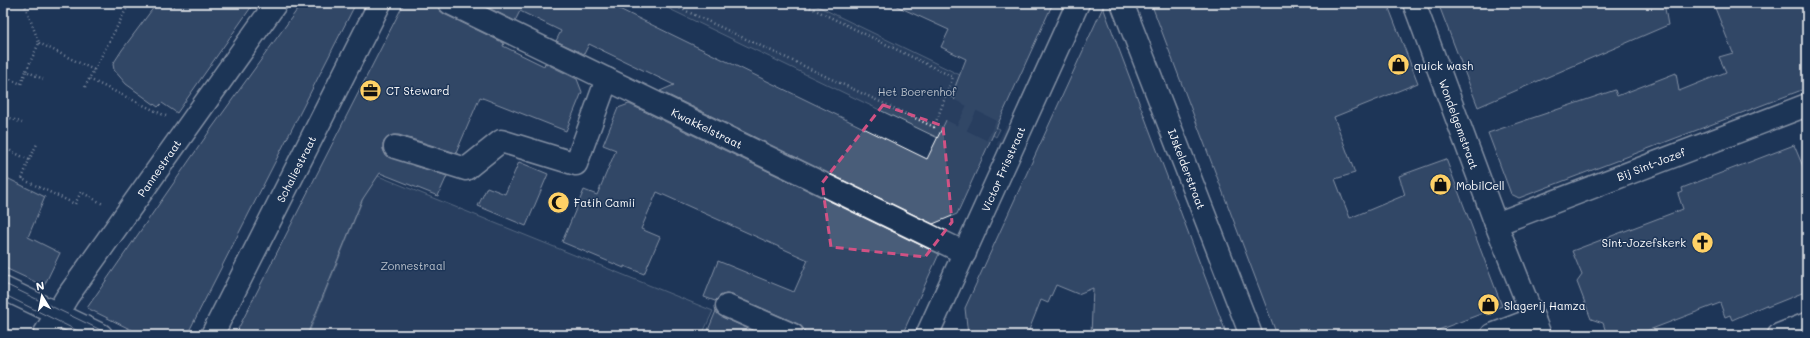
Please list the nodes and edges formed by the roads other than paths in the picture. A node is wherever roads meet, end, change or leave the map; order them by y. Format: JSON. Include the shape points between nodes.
{"nodes":[{"id":1,"x":276,"y":3,"type":"edge"},
{"id":2,"x":380,"y":3,"type":"edge"},
{"id":3,"x":450,"y":3,"type":"edge"},
{"id":4,"x":1078,"y":3,"type":"edge"},
{"id":5,"x":1122,"y":3,"type":"edge"},
{"id":6,"x":1414,"y":3,"type":"edge"},
{"id":7,"x":607,"y":79,"type":"junction"},
{"id":8,"x":1807,"y":105,"type":"edge"},
{"id":9,"x":395,"y":147,"type":"dead end"},
{"id":10,"x":1496,"y":224,"type":"junction"},
{"id":11,"x":965,"y":253,"type":"junction"},
{"id":12,"x":3,"y":288,"type":"edge"},
{"id":13,"x":727,"y":306,"type":"dead end"},
{"id":14,"x":57,"y":314,"type":"junction"},
{"id":15,"x":1807,"y":324,"type":"edge"},
{"id":16,"x":1537,"y":327,"type":"edge"},
{"id":17,"x":44,"y":335,"type":"edge"},
{"id":18,"x":101,"y":335,"type":"edge"},
{"id":19,"x":212,"y":335,"type":"edge"},
{"id":20,"x":793,"y":335,"type":"edge"},
{"id":21,"x":927,"y":335,"type":"edge"},
{"id":22,"x":1251,"y":335,"type":"edge"},
{"id":23,"x":1492,"y":335,"type":"edge"},
{"id":24,"x":1779,"y":335,"type":"edge"}],
"edges":[{"from":1,"to":14,"type":"street","name":"Pannestraat"},
{"from":2,"to":19,"type":"street","name":"Schaliestraat"},
{"from":3,"to":7,"type":"street","name":"Kwakkelstraat"},
{"from":4,"to":11,"type":"street","name":"Victor Frisstraat"},
{"from":5,"to":22,"type":"street","name":"IJskelderstraat"},
{"from":6,"to":10,"type":"street","name":"Wondelgemstraat"},
{"from":7,"to":9,"type":"street","via":[[576,164],[501,141],[466,169]]},
{"from":7,"to":11,"type":"street","name":"Kwakkelstraat"},
{"from":8,"to":10,"type":"street","name":"Bij Sint-Jozef"},
{"from":10,"to":16,"type":"street","name":"Wondelgemstraat"},
{"from":11,"to":21,"type":"street","name":"Victor Frisstraat"},
{"from":12,"to":14,"type":"street"},
{"from":13,"to":20,"type":"street"},
{"from":14,"to":17,"type":"street","name":"Pannestraat"},
{"from":14,"to":18,"type":"street"},
{"from":15,"to":24,"type":"street"},
{"from":16,"to":23,"type":"street"}]}
